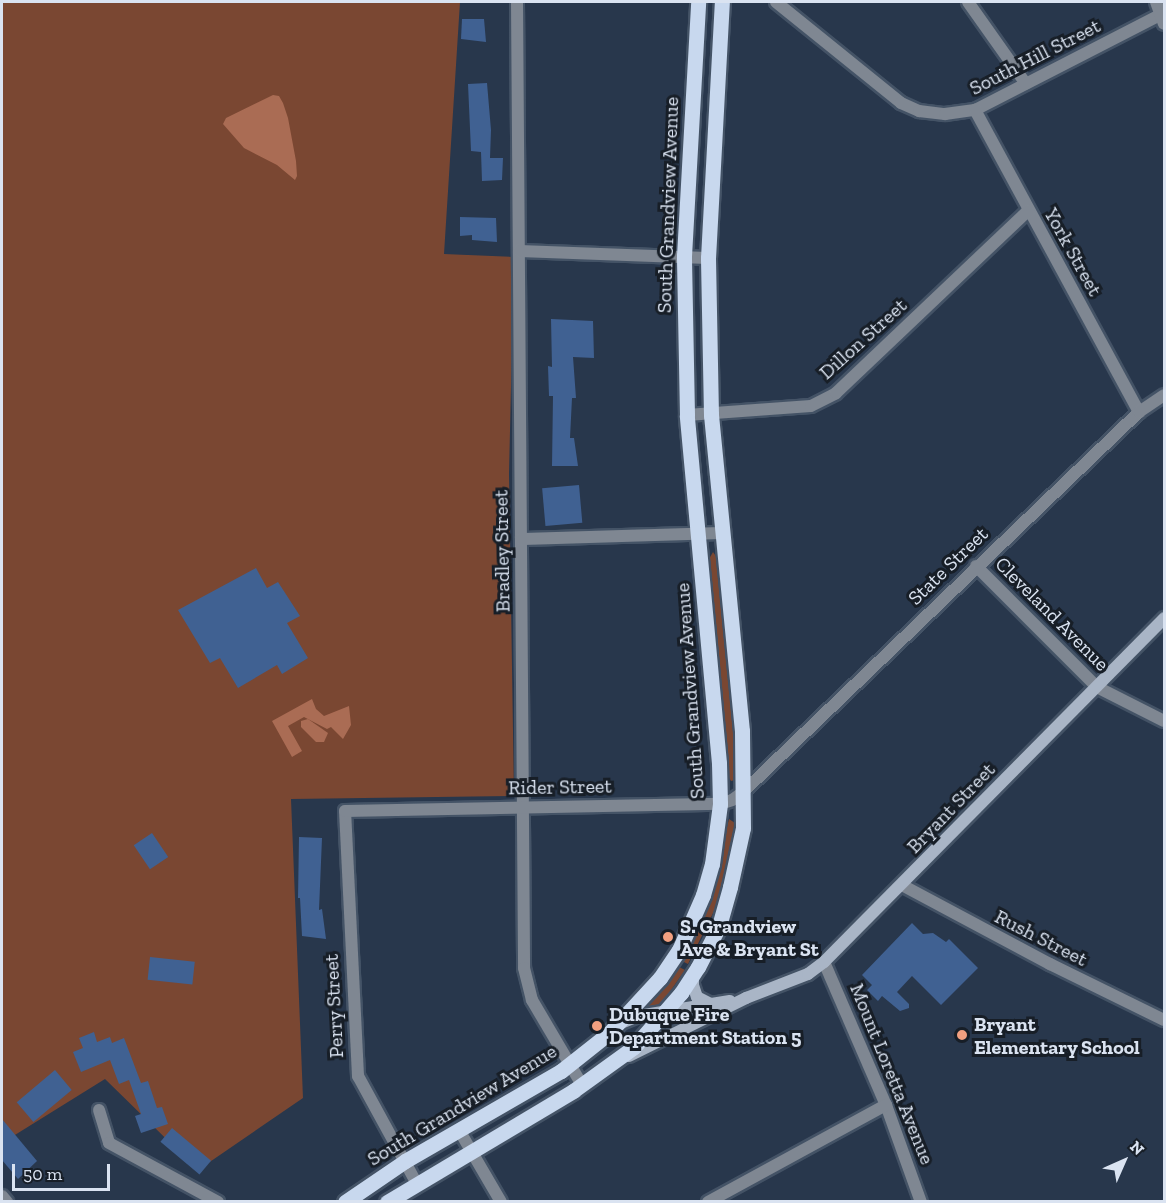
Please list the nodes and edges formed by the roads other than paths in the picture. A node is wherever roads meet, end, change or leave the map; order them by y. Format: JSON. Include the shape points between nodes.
{"nodes":[{"id":1,"x":518,"y":2,"type":"edge"},
{"id":2,"x":698,"y":2,"type":"edge"},
{"id":3,"x":722,"y":2,"type":"edge"},
{"id":4,"x":776,"y":2,"type":"edge"},
{"id":5,"x":968,"y":2,"type":"edge"},
{"id":6,"x":1156,"y":2,"type":"edge"},
{"id":7,"x":1163,"y":17,"type":"edge"},
{"id":8,"x":1026,"y":84,"type":"junction"},
{"id":9,"x":975,"y":110,"type":"junction"},
{"id":10,"x":1029,"y":211,"type":"junction"},
{"id":11,"x":519,"y":251,"type":"junction"},
{"id":12,"x":684,"y":256,"type":"junction"},
{"id":13,"x":708,"y":258,"type":"junction"},
{"id":14,"x":1164,"y":395,"type":"edge"},
{"id":15,"x":1139,"y":412,"type":"junction"},
{"id":16,"x":687,"y":415,"type":"junction"},
{"id":17,"x":711,"y":415,"type":"junction"},
{"id":18,"x":723,"y":533,"type":"junction"},
{"id":19,"x":699,"y":534,"type":"junction"},
{"id":20,"x":521,"y":539,"type":"junction"},
{"id":21,"x":976,"y":566,"type":"junction"},
{"id":22,"x":1164,"y":618,"type":"edge"},
{"id":23,"x":1097,"y":687,"type":"junction"},
{"id":24,"x":1164,"y":721,"type":"edge"},
{"id":25,"x":764,"y":772,"type":"joint"},
{"id":26,"x":743,"y":792,"type":"junction"},
{"id":27,"x":720,"y":804,"type":"junction"},
{"id":28,"x":523,"y":807,"type":"junction"},
{"id":29,"x":345,"y":812,"type":"joint"},
{"id":30,"x":902,"y":885,"type":"junction"},
{"id":31,"x":824,"y":962,"type":"junction"},
{"id":32,"x":693,"y":975,"type":"junction"},
{"id":33,"x":746,"y":998,"type":"junction"},
{"id":34,"x":711,"y":1004,"type":"junction"},
{"id":35,"x":666,"y":1011,"type":"junction"},
{"id":36,"x":1164,"y":1020,"type":"edge"},
{"id":37,"x":617,"y":1025,"type":"junction"},
{"id":38,"x":569,"y":1065,"type":"junction"},
{"id":39,"x":607,"y":1068,"type":"junction"},
{"id":40,"x":582,"y":1085,"type":"junction"},
{"id":41,"x":886,"y":1105,"type":"junction"},
{"id":42,"x":99,"y":1110,"type":"dead end"},
{"id":43,"x":459,"y":1130,"type":"junction"},
{"id":44,"x":471,"y":1152,"type":"junction"},
{"id":45,"x":405,"y":1161,"type":"junction"},
{"id":46,"x":417,"y":1184,"type":"junction"},
{"id":47,"x":2,"y":1196,"type":"edge"},
{"id":48,"x":7,"y":1202,"type":"edge"},
{"id":49,"x":218,"y":1202,"type":"edge"},
{"id":50,"x":345,"y":1202,"type":"edge"},
{"id":51,"x":387,"y":1202,"type":"edge"},
{"id":52,"x":501,"y":1202,"type":"edge"},
{"id":53,"x":708,"y":1202,"type":"edge"},
{"id":54,"x":921,"y":1202,"type":"edge"}],
"edges":[{"from":1,"to":11,"type":"street","name":"Bradley Street"},
{"from":2,"to":12,"type":"main road","name":"South Grandview Avenue"},
{"from":3,"to":13,"type":"main road"},
{"from":4,"to":9,"type":"street","name":"South Hill Street","via":[[910,108],[945,114]]},
{"from":5,"to":8,"type":"street"},
{"from":6,"to":7,"type":"street"},
{"from":7,"to":8,"type":"street","name":"South Hill Street"},
{"from":8,"to":9,"type":"street","name":"South Hill Street"},
{"from":9,"to":10,"type":"street","name":"York Street"},
{"from":10,"to":15,"type":"street","name":"York Street"},
{"from":10,"to":17,"type":"street","name":"Dillon Street","via":[[836,393],[811,406]]},
{"from":11,"to":12,"type":"street"},
{"from":11,"to":20,"type":"street","name":"Bradley Street"},
{"from":12,"to":13,"type":"street"},
{"from":12,"to":16,"type":"main road","name":"South Grandview Avenue"},
{"from":13,"to":17,"type":"main road"},
{"from":14,"to":15,"type":"street","name":"State Street"},
{"from":15,"to":21,"type":"street","name":"State Street"},
{"from":16,"to":17,"type":"street","name":"Dillon Street"},
{"from":16,"to":19,"type":"main road","name":"South Grandview Avenue"},
{"from":17,"to":18,"type":"main road"},
{"from":18,"to":19,"type":"street"},
{"from":18,"to":26,"type":"main road","via":[[742,731]]},
{"from":19,"to":20,"type":"street"},
{"from":19,"to":27,"type":"main road","name":"South Grandview Avenue"},
{"from":20,"to":28,"type":"street","name":"Bradley Street"},
{"from":21,"to":23,"type":"street","name":"Cleveland Avenue"},
{"from":21,"to":25,"type":"street","name":"State Street"},
{"from":22,"to":23,"type":"main road","name":"Bryant Street"},
{"from":23,"to":24,"type":"street","name":"Cleveland Avenue"},
{"from":23,"to":30,"type":"main road","name":"Bryant Street"},
{"from":25,"to":26,"type":"street","name":"Rider Street"},
{"from":26,"to":27,"type":"street","name":"Rider Street"},
{"from":26,"to":32,"type":"main road","via":[[743,828],[730,887],[719,926]]},
{"from":27,"to":28,"type":"street","name":"Rider Street"},
{"from":27,"to":37,"type":"main road","name":"South Grandview Avenue","via":[[712,864],[690,926],[660,978]]},
{"from":28,"to":29,"type":"street","name":"Rider Street"},
{"from":28,"to":38,"type":"street","name":"Bradley Street","via":[[526,982]]},
{"from":29,"to":45,"type":"street","name":"Perry Street","via":[[357,1076]]},
{"from":30,"to":31,"type":"main road","name":"Bryant Street"},
{"from":30,"to":36,"type":"street","name":"Rush Street"},
{"from":31,"to":33,"type":"main road","name":"Bryant Street","via":[[808,974]]},
{"from":31,"to":41,"type":"street","name":"Mount Loretta Avenue"},
{"from":32,"to":34,"type":"main road","via":[[698,997]]},
{"from":32,"to":35,"type":"main road"},
{"from":33,"to":34,"type":"main road"},
{"from":33,"to":39,"type":"main road"},
{"from":34,"to":35,"type":"main road"},
{"from":35,"to":37,"type":"main road","via":[[631,1017]]},
{"from":35,"to":39,"type":"main road","via":[[634,1047]]},
{"from":37,"to":38,"type":"main road","name":"South Grandview Avenue"},
{"from":38,"to":40,"type":"street","name":"Bradley Street"},
{"from":38,"to":43,"type":"main road","name":"South Grandview Avenue"},
{"from":39,"to":40,"type":"main road"},
{"from":40,"to":44,"type":"main road"},
{"from":41,"to":53,"type":"street"},
{"from":41,"to":54,"type":"street","name":"Mount Loretta Avenue"},
{"from":42,"to":49,"type":"street","via":[[108,1143]]},
{"from":43,"to":44,"type":"street"},
{"from":43,"to":45,"type":"main road","name":"South Grandview Avenue"},
{"from":44,"to":46,"type":"main road"},
{"from":44,"to":52,"type":"street"},
{"from":45,"to":46,"type":"street","name":"Perry Street"},
{"from":45,"to":50,"type":"main road","name":"South Grandview Avenue"},
{"from":46,"to":51,"type":"main road"},
{"from":47,"to":48,"type":"street"}]}
